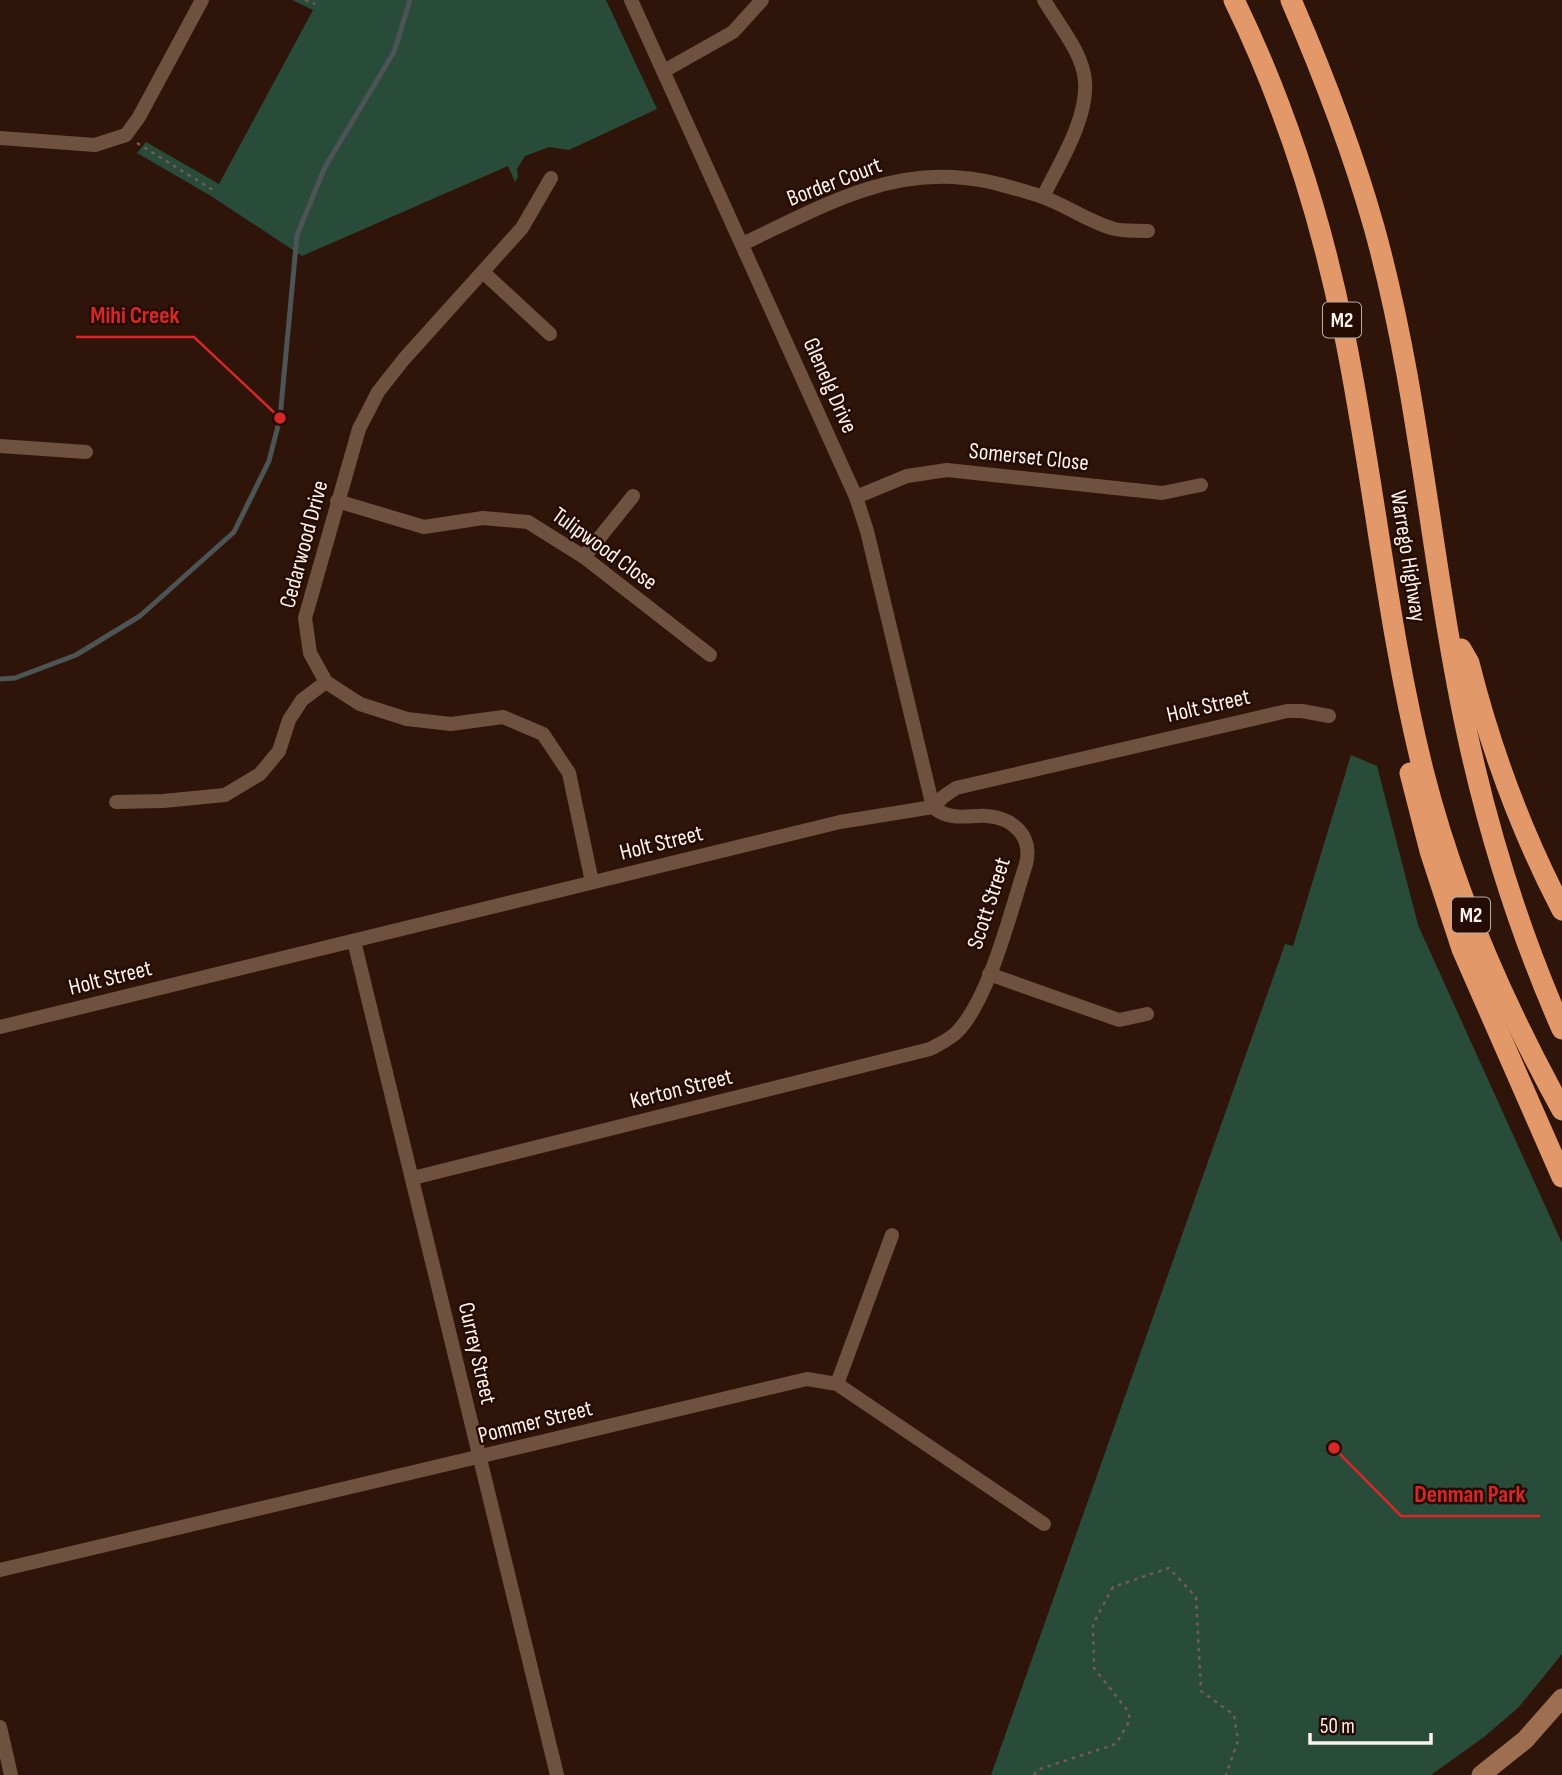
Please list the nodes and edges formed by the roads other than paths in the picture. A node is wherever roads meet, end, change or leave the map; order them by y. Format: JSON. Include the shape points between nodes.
{"nodes":[{"id":1,"x":202,"y":0,"type":"edge"},
{"id":2,"x":631,"y":0,"type":"edge"},
{"id":3,"x":762,"y":0,"type":"edge"},
{"id":4,"x":1044,"y":0,"type":"edge"},
{"id":5,"x":1234,"y":0,"type":"edge"},
{"id":6,"x":1291,"y":0,"type":"edge"},
{"id":7,"x":664,"y":71,"type":"junction"},
{"id":8,"x":0,"y":138,"type":"edge"},
{"id":9,"x":551,"y":178,"type":"dead end"},
{"id":10,"x":1044,"y":197,"type":"junction"},
{"id":11,"x":1148,"y":231,"type":"dead end"},
{"id":12,"x":742,"y":244,"type":"junction"},
{"id":13,"x":483,"y":272,"type":"junction"},
{"id":14,"x":551,"y":334,"type":"dead end"},
{"id":15,"x":0,"y":446,"type":"edge"},
{"id":16,"x":86,"y":452,"type":"dead end"},
{"id":17,"x":1201,"y":485,"type":"dead end"},
{"id":18,"x":633,"y":496,"type":"dead end"},
{"id":19,"x":856,"y":497,"type":"junction"},
{"id":20,"x":337,"y":501,"type":"junction"},
{"id":21,"x":584,"y":557,"type":"junction"},
{"id":22,"x":1448,"y":625,"type":"junction"},
{"id":23,"x":710,"y":655,"type":"dead end"},
{"id":24,"x":326,"y":682,"type":"junction"},
{"id":25,"x":1409,"y":709,"type":"junction"},
{"id":26,"x":1329,"y":716,"type":"dead end"},
{"id":27,"x":116,"y":802,"type":"dead end"},
{"id":28,"x":933,"y":807,"type":"junction"},
{"id":29,"x":592,"y":882,"type":"junction"},
{"id":30,"x":1562,"y":910,"type":"edge"},
{"id":31,"x":354,"y":941,"type":"junction"},
{"id":32,"x":989,"y":974,"type":"junction"},
{"id":33,"x":1147,"y":1014,"type":"dead end"},
{"id":34,"x":0,"y":1027,"type":"edge"},
{"id":35,"x":1562,"y":1029,"type":"edge"},
{"id":36,"x":957,"y":1033,"type":"joint"},
{"id":37,"x":1562,"y":1110,"type":"edge"},
{"id":38,"x":1562,"y":1177,"type":"edge"},
{"id":39,"x":413,"y":1178,"type":"junction"},
{"id":40,"x":892,"y":1235,"type":"dead end"},
{"id":41,"x":837,"y":1384,"type":"junction"},
{"id":42,"x":480,"y":1458,"type":"junction"},
{"id":43,"x":1044,"y":1524,"type":"dead end"},
{"id":44,"x":0,"y":1570,"type":"edge"},
{"id":45,"x":1562,"y":1698,"type":"edge"},
{"id":46,"x":0,"y":1727,"type":"edge"},
{"id":47,"x":11,"y":1775,"type":"edge"},
{"id":48,"x":557,"y":1775,"type":"edge"},
{"id":49,"x":1481,"y":1775,"type":"edge"}],
"edges":[{"from":1,"to":8,"type":"street","via":[[126,135],[95,145]]},
{"from":2,"to":7,"type":"street","name":"Glenelg Drive"},
{"from":3,"to":7,"type":"street","via":[[733,32]]},
{"from":4,"to":10,"type":"street","via":[[1076,53],[1085,80],[1084,110]]},
{"from":5,"to":25,"type":"highway","name":"Warrego Highway","number":"M2","via":[[1294,146],[1327,259],[1357,397]]},
{"from":6,"to":22,"type":"highway","name":"Warrego Highway","number":"M2","via":[[1336,111],[1374,228],[1410,393]]},
{"from":7,"to":12,"type":"street","name":"Glenelg Drive"},
{"from":9,"to":13,"type":"street","name":"Cedarwood Drive","via":[[522,228]]},
{"from":10,"to":11,"type":"street","name":"Border Court","via":[[1112,229]]},
{"from":10,"to":12,"type":"street","name":"Border Court","via":[[964,178],[888,181]]},
{"from":12,"to":19,"type":"street","name":"Glenelg Drive"},
{"from":13,"to":14,"type":"street"},
{"from":13,"to":20,"type":"street","name":"Cedarwood Drive","via":[[378,392],[359,429]]},
{"from":15,"to":16,"type":"street"},
{"from":17,"to":19,"type":"street","name":"Somerset Close","via":[[1162,493],[947,470],[907,476]]},
{"from":18,"to":21,"type":"street"},
{"from":19,"to":28,"type":"street","name":"Glenelg Drive"},
{"from":20,"to":21,"type":"street","name":"Tulipwood Close","via":[[424,527],[483,518],[528,522]]},
{"from":20,"to":24,"type":"street","name":"Cedarwood Drive","via":[[305,618],[310,653]]},
{"from":21,"to":23,"type":"street","name":"Tulipwood Close"},
{"from":22,"to":30,"type":"highway","via":[[1469,663],[1516,814]]},
{"from":22,"to":35,"type":"highway","name":"Warrego Highway","number":"M2","via":[[1466,731],[1498,857]]},
{"from":24,"to":27,"type":"street","via":[[302,700],[289,720],[279,751],[260,774],[237,788],[212,796]]},
{"from":24,"to":29,"type":"street","name":"Cedarwood Drive","via":[[360,704],[407,719],[451,724],[503,717],[543,734],[569,773]]},
{"from":25,"to":37,"type":"highway","name":"Warrego Highway","number":"M2","via":[[1423,771],[1461,890],[1515,1022]]},
{"from":25,"to":38,"type":"highway","via":[[1405,753],[1430,850],[1484,1002]]},
{"from":26,"to":28,"type":"street","name":"Holt Street","via":[[1279,712],[956,788]]},
{"from":28,"to":29,"type":"street","name":"Holt Street","via":[[853,819]]},
{"from":28,"to":32,"type":"street","name":"Scott Street","via":[[951,816],[1003,819],[1025,838],[1027,859]]},
{"from":29,"to":31,"type":"street","name":"Holt Street"},
{"from":31,"to":34,"type":"street","name":"Holt Street"},
{"from":31,"to":39,"type":"street","name":"Currey Street"},
{"from":32,"to":33,"type":"street","via":[[1119,1020]]},
{"from":32,"to":36,"type":"street","name":"Scott Street"},
{"from":36,"to":39,"type":"street","name":"Kerton Street","via":[[930,1049]]},
{"from":39,"to":42,"type":"street","name":"Currey Street"},
{"from":40,"to":41,"type":"street"},
{"from":41,"to":42,"type":"street","name":"Pommer Street","via":[[807,1379]]},
{"from":41,"to":43,"type":"street","name":"Pommer Street"},
{"from":42,"to":44,"type":"street","name":"Pommer Street"},
{"from":42,"to":48,"type":"street","name":"Currey Street"},
{"from":45,"to":49,"type":"main road","via":[[1525,1740]]},
{"from":46,"to":47,"type":"street"}]}
